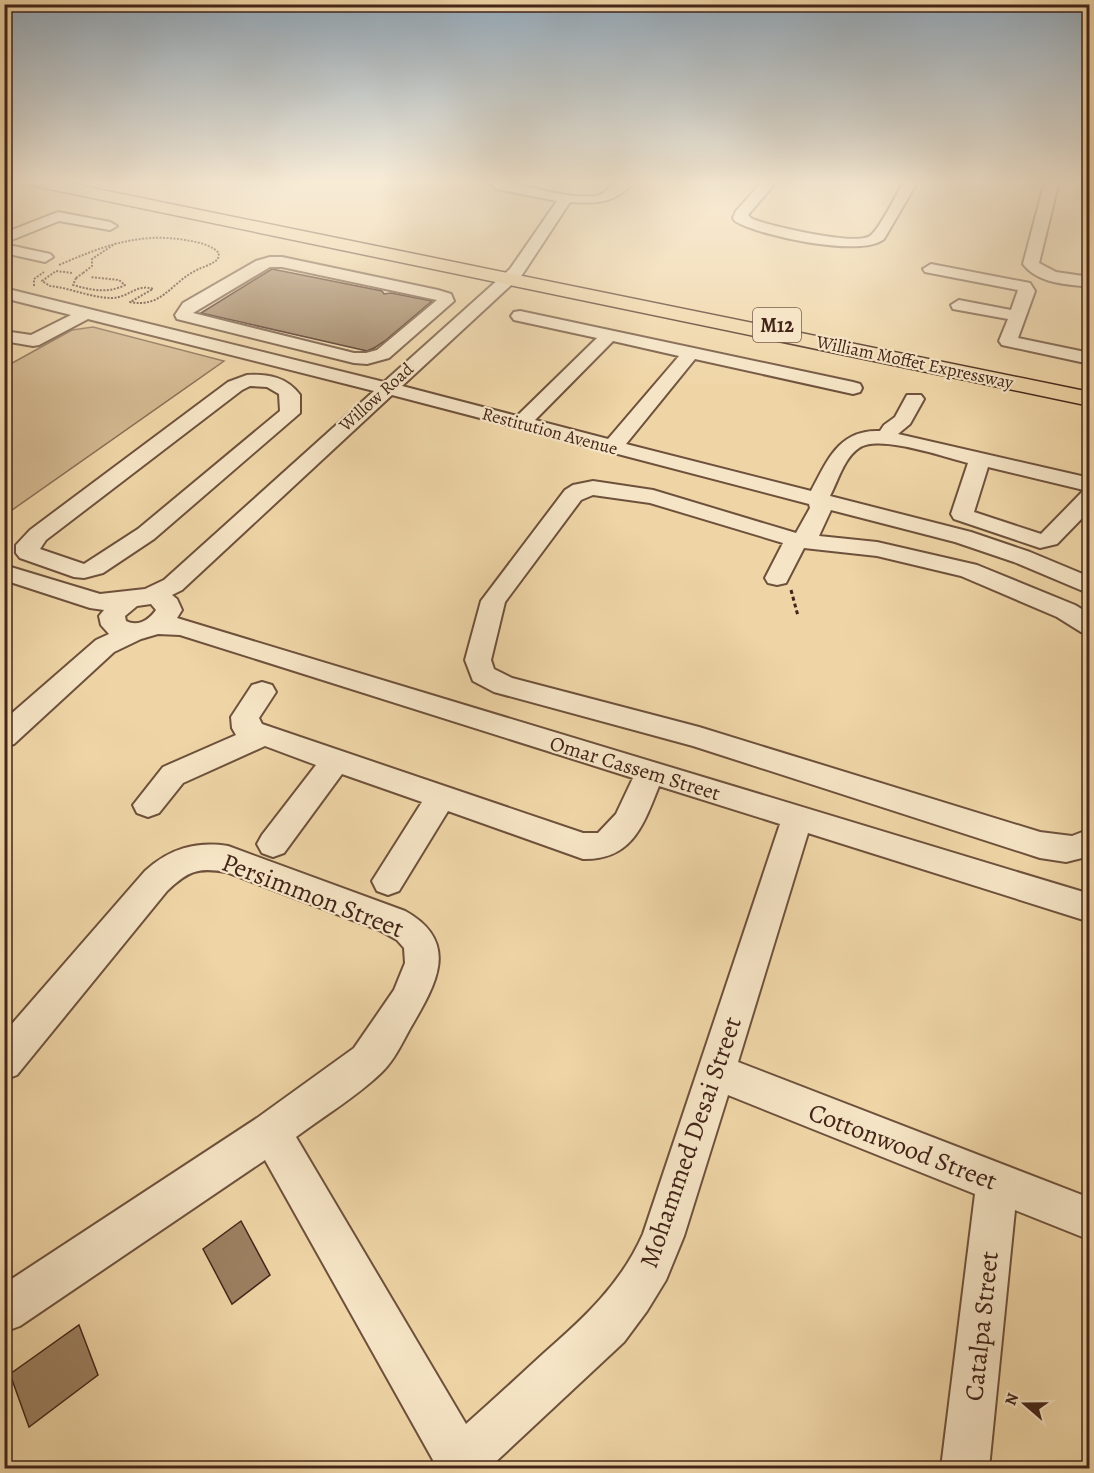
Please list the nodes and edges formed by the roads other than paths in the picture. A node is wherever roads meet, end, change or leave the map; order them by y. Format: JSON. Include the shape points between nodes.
{"nodes":[{"id":1,"x":9,"y":250,"type":"edge"},
{"id":2,"x":379,"y":250,"type":"edge"},
{"id":3,"x":387,"y":250,"type":"edge"},
{"id":4,"x":530,"y":250,"type":"edge"},
{"id":5,"x":1033,"y":250,"type":"edge"},
{"id":6,"x":270,"y":262,"type":"joint"},
{"id":7,"x":48,"y":265,"type":"road end"},
{"id":8,"x":931,"y":269,"type":"dead end"},
{"id":9,"x":511,"y":276,"type":"junction"},
{"id":10,"x":1089,"y":282,"type":"edge"},
{"id":11,"x":4,"y":293,"type":"edge"},
{"id":12,"x":959,"y":305,"type":"dead end"},
{"id":13,"x":85,"y":314,"type":"junction"},
{"id":14,"x":520,"y":316,"type":"dead end"},
{"id":15,"x":1013,"y":324,"type":"junction"},
{"id":16,"x":4,"y":336,"type":"edge"},
{"id":17,"x":609,"y":336,"type":"junction"},
{"id":18,"x":691,"y":353,"type":"junction"},
{"id":19,"x":1086,"y":353,"type":"edge"},
{"id":20,"x":303,"y":368,"type":"junction"},
{"id":21,"x":280,"y":384,"type":"junction"},
{"id":22,"x":386,"y":388,"type":"junction"},
{"id":23,"x":853,"y":388,"type":"dead end"},
{"id":24,"x":1089,"y":388,"type":"edge"},
{"id":25,"x":914,"y":399,"type":"dead end"},
{"id":26,"x":1089,"y":399,"type":"edge"},
{"id":27,"x":520,"y":423,"type":"junction"},
{"id":28,"x":890,"y":432,"type":"junction"},
{"id":29,"x":939,"y":435,"type":"dead end"},
{"id":30,"x":600,"y":455,"type":"junction"},
{"id":31,"x":980,"y":459,"type":"junction"},
{"id":32,"x":1089,"y":485,"type":"edge"},
{"id":33,"x":1089,"y":497,"type":"edge"},
{"id":34,"x":818,"y":500,"type":"junction"},
{"id":35,"x":712,"y":508,"type":"junction"},
{"id":36,"x":796,"y":540,"type":"junction"},
{"id":37,"x":4,"y":572,"type":"edge"},
{"id":38,"x":777,"y":578,"type":"road end"},
{"id":39,"x":1089,"y":586,"type":"edge"},
{"id":40,"x":140,"y":614,"type":"junction"},
{"id":41,"x":1089,"y":626,"type":"edge"},
{"id":42,"x":262,"y":692,"type":"dead end"},
{"id":43,"x":264,"y":735,"type":"junction"},
{"id":44,"x":4,"y":737,"type":"edge"},
{"id":45,"x":335,"y":761,"type":"junction"},
{"id":46,"x":650,"y":773,"type":"junction"},
{"id":47,"x":440,"y":798,"type":"junction"},
{"id":48,"x":148,"y":805,"type":"dead end"},
{"id":49,"x":797,"y":819,"type":"junction"},
{"id":50,"x":1089,"y":842,"type":"edge"},
{"id":51,"x":273,"y":844,"type":"dead end"},
{"id":52,"x":388,"y":881,"type":"dead end"},
{"id":53,"x":1089,"y":908,"type":"edge"},
{"id":54,"x":4,"y":1062,"type":"edge"},
{"id":55,"x":716,"y":1072,"type":"junction"},
{"id":56,"x":271,"y":1132,"type":"junction"},
{"id":57,"x":997,"y":1183,"type":"junction"},
{"id":58,"x":1089,"y":1219,"type":"edge"},
{"id":59,"x":4,"y":1310,"type":"edge"},
{"id":60,"x":458,"y":1465,"type":"edge"},
{"id":61,"x":964,"y":1468,"type":"edge"}],
"edges":[{"from":1,"to":7,"type":"street"},
{"from":2,"to":9,"type":"main road","name":"William Moffet Expressway","number":"M12"},
{"from":3,"to":9,"type":"main road","name":"William Moffet Expressway","number":"M12"},
{"from":4,"to":9,"type":"street","name":"Willow Road"},
{"from":5,"to":10,"type":"street","via":[[1032,266]]},
{"from":6,"to":6,"type":"street","via":[[189,307],[183,315],[367,359],[383,354],[446,301],[438,295]]},
{"from":8,"to":15,"type":"street","via":[[1024,286],[1027,291]]},
{"from":9,"to":22,"type":"street","name":"Willow Road"},
{"from":9,"to":24,"type":"main road","name":"William Moffet Expressway","number":"M12"},
{"from":9,"to":26,"type":"main road","name":"William Moffet Expressway","number":"M12"},
{"from":11,"to":13,"type":"street","name":"Restitution Avenue"},
{"from":12,"to":15,"type":"street"},
{"from":13,"to":16,"type":"street","via":[[33,341]]},
{"from":13,"to":20,"type":"street","name":"Restitution Avenue"},
{"from":14,"to":17,"type":"street"},
{"from":15,"to":19,"type":"street"},
{"from":17,"to":18,"type":"street"},
{"from":17,"to":27,"type":"street"},
{"from":18,"to":23,"type":"street"},
{"from":18,"to":30,"type":"street"},
{"from":20,"to":21,"type":"street"},
{"from":20,"to":22,"type":"street","name":"Restitution Avenue"},
{"from":21,"to":21,"type":"street","via":[[254,381],[235,386],[38,535],[28,545],[28,553],[79,571],[89,571],[104,563],[146,534],[285,420],[292,402]]},
{"from":22,"to":27,"type":"street","name":"Restitution Avenue"},
{"from":22,"to":40,"type":"street","name":"Willow Road"},
{"from":25,"to":28,"type":"street","via":[[903,420]]},
{"from":27,"to":30,"type":"street","name":"Restitution Avenue"},
{"from":28,"to":29,"type":"street"},
{"from":28,"to":31,"type":"street"},
{"from":28,"to":34,"type":"street","via":[[860,438],[846,446]]},
{"from":30,"to":34,"type":"street","name":"Restitution Avenue"},
{"from":30,"to":35,"type":"street","via":[[592,474],[602,480],[666,490]]},
{"from":31,"to":32,"type":"street"},
{"from":31,"to":33,"type":"street","via":[[962,514],[966,517],[1040,541],[1048,539]]},
{"from":34,"to":36,"type":"street","via":[[821,508],[812,528],[807,537]]},
{"from":34,"to":39,"type":"street","name":"Restitution Avenue","via":[[990,545]]},
{"from":35,"to":36,"type":"street"},
{"from":35,"to":50,"type":"street","via":[[602,489],[586,489],[573,495],[493,601],[478,660],[482,674],[490,680],[699,737],[1040,845],[1071,850]]},
{"from":36,"to":38,"type":"street"},
{"from":36,"to":41,"type":"street","via":[[906,554],[969,570],[1066,611]]},
{"from":37,"to":40,"type":"street","name":"Omar Cassem Street"},
{"from":40,"to":44,"type":"street","name":"Willow Road"},
{"from":40,"to":46,"type":"street","name":"Omar Cassem Street"},
{"from":42,"to":43,"type":"street","via":[[244,723],[246,728]]},
{"from":43,"to":45,"type":"street"},
{"from":43,"to":48,"type":"street","via":[[173,775]]},
{"from":45,"to":47,"type":"street"},
{"from":45,"to":51,"type":"street"},
{"from":46,"to":47,"type":"street","via":[[622,830],[613,841],[597,846],[569,842]]},
{"from":46,"to":49,"type":"street","name":"Omar Cassem Street"},
{"from":47,"to":52,"type":"street"},
{"from":49,"to":53,"type":"street","name":"Omar Cassem Street"},
{"from":49,"to":55,"type":"street","name":"Mohammed Desai Street"},
{"from":54,"to":56,"type":"street","name":"Persimmon Street","via":[[165,872],[187,858],[228,859],[405,926],[423,951],[417,984],[379,1048],[352,1074]]},
{"from":55,"to":57,"type":"street","name":"Cottonwood Street"},
{"from":55,"to":60,"type":"street","name":"Mohammed Desai Street","via":[[663,1236],[632,1296],[609,1326]]},
{"from":56,"to":59,"type":"street","name":"Persimmon Street"},
{"from":56,"to":60,"type":"street"},
{"from":57,"to":58,"type":"street","name":"Cottonwood Street"},
{"from":57,"to":61,"type":"street","name":"Catalpa Street"}]}
